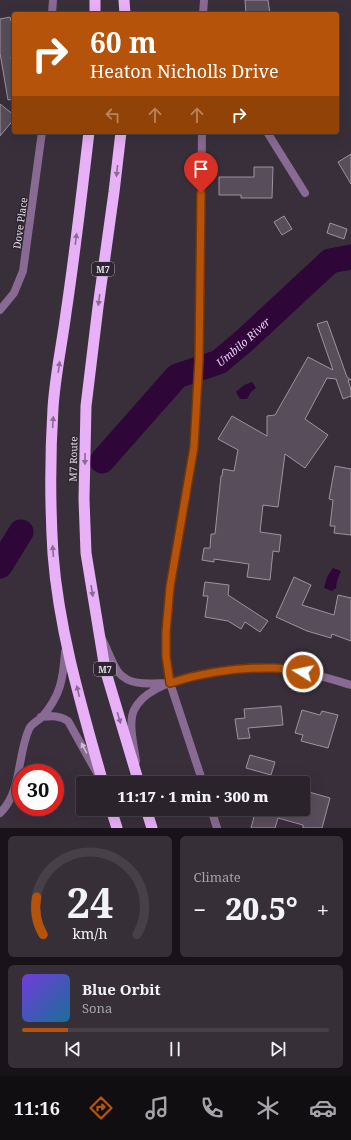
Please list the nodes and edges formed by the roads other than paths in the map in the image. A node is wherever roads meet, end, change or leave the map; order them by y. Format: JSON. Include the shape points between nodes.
{"nodes":[{"id":1,"x":53,"y":0,"type":"edge"},
{"id":2,"x":94,"y":0,"type":"edge"},
{"id":3,"x":124,"y":0,"type":"edge"},
{"id":4,"x":204,"y":0,"type":"edge"},
{"id":5,"x":52,"y":12,"type":"edge"},
{"id":6,"x":95,"y":12,"type":"edge"},
{"id":7,"x":125,"y":12,"type":"edge"},
{"id":8,"x":204,"y":12,"type":"edge"},
{"id":9,"x":42,"y":134,"type":"edge"},
{"id":10,"x":89,"y":134,"type":"edge"},
{"id":11,"x":120,"y":134,"type":"edge"},
{"id":12,"x":202,"y":134,"type":"edge"},
{"id":13,"x":268,"y":134,"type":"edge"},
{"id":14,"x":305,"y":193,"type":"dead end"},
{"id":15,"x":0,"y":310,"type":"edge"},
{"id":16,"x":99,"y":632,"type":"junction"},
{"id":17,"x":66,"y":641,"type":"junction"},
{"id":18,"x":170,"y":683,"type":"junction"},
{"id":19,"x":351,"y":685,"type":"edge"},
{"id":20,"x":41,"y":717,"type":"junction"},
{"id":21,"x":98,"y":776,"type":"edge"},
{"id":22,"x":100,"y":776,"type":"edge"},
{"id":23,"x":136,"y":776,"type":"edge"},
{"id":24,"x":137,"y":776,"type":"edge"},
{"id":25,"x":201,"y":776,"type":"edge"},
{"id":26,"x":0,"y":813,"type":"edge"},
{"id":27,"x":113,"y":816,"type":"edge"},
{"id":28,"x":148,"y":816,"type":"edge"},
{"id":29,"x":213,"y":816,"type":"edge"},
{"id":30,"x":117,"y":828,"type":"edge"},
{"id":31,"x":152,"y":828,"type":"edge"},
{"id":32,"x":217,"y":828,"type":"edge"}],
"edges":[{"from":1,"to":5,"type":"street"},
{"from":2,"to":6,"type":"highway"},
{"from":3,"to":7,"type":"highway"},
{"from":4,"to":8,"type":"street"},
{"from":9,"to":15,"type":"street","name":"Dove Place","via":[[23,271],[14,292]]},
{"from":17,"to":10,"type":"highway","one_way":true,"via":[[53,555],[50,468],[53,406]]},
{"from":11,"to":16,"type":"highway","name":"M7 Route","number":"M7","one_way":true,"via":[[86,406],[86,553]]},
{"from":12,"to":18,"type":"street","via":[[199,360],[194,447],[170,594],[166,656]]},
{"from":13,"to":14,"type":"street"},
{"from":16,"to":18,"type":"street","via":[[119,673],[142,684]]},
{"from":16,"to":23,"type":"highway","name":"M7 Route","number":"M7","one_way":true,"via":[[109,682]]},
{"from":17,"to":20,"type":"street","via":[[61,687]]},
{"from":22,"to":17,"type":"highway","one_way":true},
{"from":18,"to":19,"type":"street","via":[[215,671],[277,668],[316,674]]},
{"from":18,"to":24,"type":"street","via":[[145,696],[134,711],[131,722]]},
{"from":18,"to":25,"type":"street"},
{"from":21,"to":20,"type":"street","one_way":true,"via":[[68,721],[56,716]]},
{"from":20,"to":26,"type":"street","via":[[30,727],[24,742],[14,792]]},
{"from":27,"to":30,"type":"highway"},
{"from":28,"to":31,"type":"highway"},
{"from":29,"to":32,"type":"street"}]}
